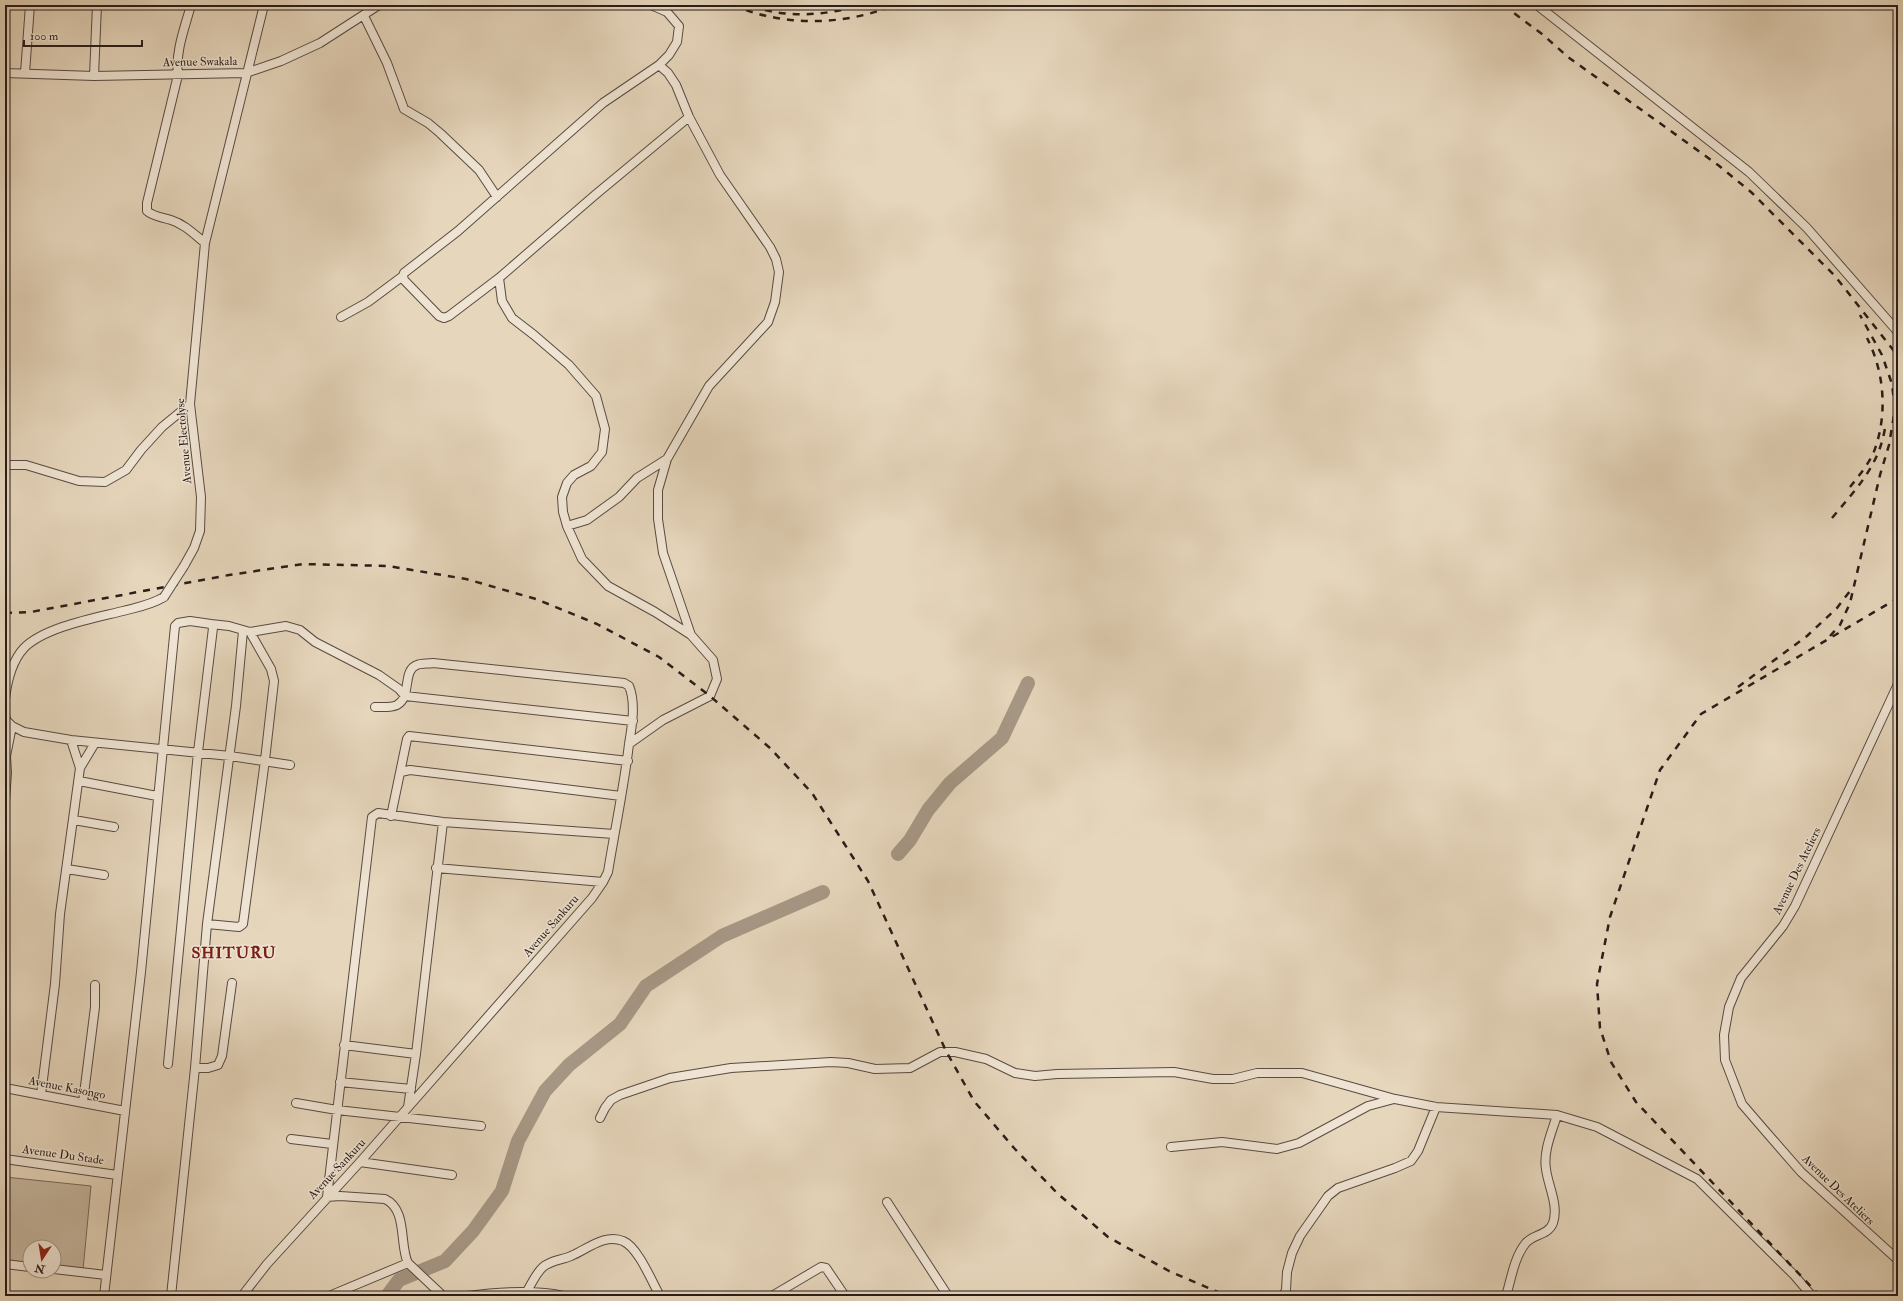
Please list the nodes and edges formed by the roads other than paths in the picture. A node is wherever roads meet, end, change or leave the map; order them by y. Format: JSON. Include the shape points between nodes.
{"nodes":[{"id":1,"x":30,"y":5,"type":"edge"},
{"id":2,"x":97,"y":5,"type":"edge"},
{"id":3,"x":191,"y":5,"type":"edge"},
{"id":4,"x":264,"y":5,"type":"edge"},
{"id":5,"x":379,"y":5,"type":"edge"},
{"id":6,"x":651,"y":5,"type":"edge"},
{"id":7,"x":1537,"y":5,"type":"edge"},
{"id":8,"x":364,"y":16,"type":"junction"},
{"id":9,"x":659,"y":65,"type":"junction"},
{"id":10,"x":5,"y":73,"type":"edge"},
{"id":11,"x":246,"y":73,"type":"junction"},
{"id":12,"x":25,"y":74,"type":"junction"},
{"id":13,"x":178,"y":75,"type":"junction"},
{"id":14,"x":94,"y":76,"type":"junction"},
{"id":15,"x":689,"y":116,"type":"junction"},
{"id":16,"x":497,"y":197,"type":"junction"},
{"id":17,"x":205,"y":242,"type":"junction"},
{"id":18,"x":403,"y":276,"type":"junction"},
{"id":19,"x":499,"y":278,"type":"junction"},
{"id":20,"x":341,"y":317,"type":"dead end"},
{"id":21,"x":1898,"y":332,"type":"edge"},
{"id":22,"x":190,"y":404,"type":"junction"},
{"id":23,"x":667,"y":459,"type":"junction"},
{"id":24,"x":5,"y":465,"type":"edge"},
{"id":25,"x":567,"y":526,"type":"junction"},
{"id":26,"x":211,"y":624,"type":"junction"},
{"id":27,"x":246,"y":631,"type":"junction"},
{"id":28,"x":691,"y":635,"type":"junction"},
{"id":29,"x":1898,"y":684,"type":"edge"},
{"id":30,"x":405,"y":696,"type":"junction"},
{"id":31,"x":5,"y":699,"type":"edge"},
{"id":32,"x":375,"y":707,"type":"dead end"},
{"id":33,"x":5,"y":714,"type":"edge"},
{"id":34,"x":633,"y":721,"type":"junction"},
{"id":35,"x":12,"y":726,"type":"junction"},
{"id":36,"x":71,"y":740,"type":"junction"},
{"id":37,"x":95,"y":742,"type":"junction"},
{"id":38,"x":630,"y":744,"type":"junction"},
{"id":39,"x":164,"y":750,"type":"junction"},
{"id":40,"x":198,"y":752,"type":"junction"},
{"id":41,"x":230,"y":756,"type":"junction"},
{"id":42,"x":265,"y":760,"type":"junction"},
{"id":43,"x":628,"y":761,"type":"junction"},
{"id":44,"x":290,"y":764,"type":"dead end"},
{"id":45,"x":80,"y":768,"type":"junction"},
{"id":46,"x":6,"y":771,"type":"edge"},
{"id":47,"x":400,"y":772,"type":"junction"},
{"id":48,"x":79,"y":780,"type":"junction"},
{"id":49,"x":157,"y":796,"type":"junction"},
{"id":50,"x":621,"y":796,"type":"junction"},
{"id":51,"x":5,"y":801,"type":"edge"},
{"id":52,"x":391,"y":816,"type":"junction"},
{"id":53,"x":74,"y":820,"type":"junction"},
{"id":54,"x":443,"y":822,"type":"junction"},
{"id":55,"x":114,"y":827,"type":"dead end"},
{"id":56,"x":614,"y":834,"type":"junction"},
{"id":57,"x":5,"y":840,"type":"edge"},
{"id":58,"x":5,"y":861,"type":"edge"},
{"id":59,"x":436,"y":868,"type":"junction"},
{"id":60,"x":67,"y":869,"type":"junction"},
{"id":61,"x":104,"y":875,"type":"dead end"},
{"id":62,"x":603,"y":882,"type":"junction"},
{"id":63,"x":207,"y":924,"type":"junction"},
{"id":64,"x":232,"y":982,"type":"dead end"},
{"id":65,"x":95,"y":985,"type":"dead end"},
{"id":66,"x":344,"y":1045,"type":"junction"},
{"id":67,"x":416,"y":1054,"type":"junction"},
{"id":68,"x":168,"y":1064,"type":"dead end"},
{"id":69,"x":195,"y":1068,"type":"junction"},
{"id":70,"x":340,"y":1082,"type":"junction"},
{"id":71,"x":5,"y":1088,"type":"edge"},
{"id":72,"x":411,"y":1089,"type":"junction"},
{"id":73,"x":41,"y":1095,"type":"junction"},
{"id":74,"x":1395,"y":1099,"type":"junction"},
{"id":75,"x":83,"y":1102,"type":"junction"},
{"id":76,"x":296,"y":1103,"type":"dead end"},
{"id":77,"x":408,"y":1107,"type":"junction"},
{"id":78,"x":1436,"y":1108,"type":"junction"},
{"id":79,"x":337,"y":1110,"type":"junction"},
{"id":80,"x":126,"y":1111,"type":"junction"},
{"id":81,"x":1557,"y":1115,"type":"junction"},
{"id":82,"x":399,"y":1118,"type":"junction"},
{"id":83,"x":600,"y":1118,"type":"dead end"},
{"id":84,"x":481,"y":1126,"type":"dead end"},
{"id":85,"x":291,"y":1139,"type":"dead end"},
{"id":86,"x":332,"y":1144,"type":"junction"},
{"id":87,"x":1171,"y":1147,"type":"dead end"},
{"id":88,"x":5,"y":1159,"type":"edge"},
{"id":89,"x":360,"y":1162,"type":"junction"},
{"id":90,"x":117,"y":1175,"type":"junction"},
{"id":91,"x":452,"y":1175,"type":"dead end"},
{"id":92,"x":327,"y":1197,"type":"junction"},
{"id":93,"x":887,"y":1202,"type":"dead end"},
{"id":94,"x":1898,"y":1260,"type":"edge"},
{"id":95,"x":408,"y":1263,"type":"junction"},
{"id":96,"x":5,"y":1264,"type":"edge"},
{"id":97,"x":22,"y":1266,"type":"edge"},
{"id":98,"x":62,"y":1270,"type":"edge"},
{"id":99,"x":106,"y":1275,"type":"junction"},
{"id":100,"x":526,"y":1293,"type":"junction"},
{"id":101,"x":104,"y":1296,"type":"edge"},
{"id":102,"x":171,"y":1296,"type":"edge"},
{"id":103,"x":242,"y":1296,"type":"edge"},
{"id":104,"x":329,"y":1296,"type":"edge"},
{"id":105,"x":443,"y":1296,"type":"edge"},
{"id":106,"x":467,"y":1296,"type":"edge"},
{"id":107,"x":564,"y":1296,"type":"edge"},
{"id":108,"x":660,"y":1296,"type":"edge"},
{"id":109,"x":772,"y":1296,"type":"edge"},
{"id":110,"x":844,"y":1296,"type":"edge"},
{"id":111,"x":948,"y":1296,"type":"edge"},
{"id":112,"x":1054,"y":1296,"type":"edge"},
{"id":113,"x":1093,"y":1296,"type":"edge"},
{"id":114,"x":1283,"y":1296,"type":"edge"},
{"id":115,"x":1506,"y":1296,"type":"edge"},
{"id":116,"x":1812,"y":1296,"type":"edge"}],
"edges":[{"from":1,"to":12,"type":"street"},
{"from":2,"to":14,"type":"street"},
{"from":3,"to":13,"type":"street","via":[[179,53]]},
{"from":4,"to":11,"type":"street","name":"Avenue Electolyse"},
{"from":5,"to":8,"type":"street","name":"Avenue Swakala"},
{"from":6,"to":9,"type":"street","via":[[667,12],[679,26],[677,42]]},
{"from":7,"to":21,"type":"street","via":[[1754,177],[1807,228]]},
{"from":8,"to":11,"type":"street","name":"Avenue Swakala","via":[[320,44]]},
{"from":8,"to":16,"type":"street","via":[[387,63],[404,109],[440,133],[479,170]]},
{"from":9,"to":15,"type":"street","via":[[668,72],[676,85]]},
{"from":9,"to":16,"type":"street","via":[[603,103]]},
{"from":10,"to":12,"type":"street","name":"Avenue Swakala"},
{"from":11,"to":13,"type":"street","name":"Avenue Swakala"},
{"from":11,"to":17,"type":"street","name":"Avenue Electolyse"},
{"from":12,"to":14,"type":"street","name":"Avenue Swakala"},
{"from":13,"to":14,"type":"street","name":"Avenue Swakala"},
{"from":13,"to":17,"type":"street","via":[[146,203],[147,211],[152,216],[171,220],[188,229]]},
{"from":15,"to":19,"type":"street"},
{"from":15,"to":23,"type":"street","via":[[720,175],[770,247],[779,272],[775,302],[768,322],[709,386]]},
{"from":16,"to":18,"type":"street"},
{"from":17,"to":22,"type":"street","name":"Avenue Electolyse"},
{"from":18,"to":19,"type":"street","via":[[409,286],[444,318]]},
{"from":18,"to":20,"type":"street","via":[[368,302]]},
{"from":19,"to":25,"type":"street","via":[[502,302],[512,318],[569,365],[596,396],[600,409],[605,429],[602,452],[591,466],[574,475],[566,483],[562,497]]},
{"from":22,"to":24,"type":"street","via":[[162,427],[126,470],[105,482],[79,481],[26,465]]},
{"from":22,"to":31,"type":"street","name":"Avenue Electolyse","bridge":true,"via":[[201,497],[200,531],[184,566],[164,597],[153,604],[82,621],[34,639],[23,650],[8,678]]},
{"from":23,"to":25,"type":"street","via":[[637,478],[619,497],[587,520]]},
{"from":23,"to":28,"type":"street","via":[[658,490],[658,519],[663,553]]},
{"from":25,"to":28,"type":"street","via":[[582,559],[608,586]]},
{"from":26,"to":27,"type":"street"},
{"from":26,"to":39,"type":"street","via":[[190,621],[175,626]]},
{"from":26,"to":40,"type":"street","via":[[213,628]]},
{"from":27,"to":30,"type":"street","via":[[286,626],[300,630],[315,642],[379,675]]},
{"from":27,"to":41,"type":"street"},
{"from":27,"to":42,"type":"street","via":[[271,669],[274,681]]},
{"from":28,"to":38,"type":"street","via":[[713,660],[717,680],[710,696],[663,720]]},
{"from":29,"to":94,"type":"street","name":"Avenue Des Ateliers","via":[[1795,906],[1783,926],[1741,978],[1729,1006],[1724,1035],[1725,1060],[1742,1104],[1800,1172]]},
{"from":30,"to":32,"type":"street","via":[[397,705]]},
{"from":30,"to":34,"type":"street"},
{"from":30,"to":34,"type":"street","name":"Avenue Sankuru","via":[[412,667],[417,664],[433,663],[624,683],[630,686],[632,691]]},
{"from":33,"to":35,"type":"street","via":[[6,720]]},
{"from":34,"to":38,"type":"street","name":"Avenue Sankuru"},
{"from":35,"to":36,"type":"street","via":[[24,732]]},
{"from":35,"to":46,"type":"street"},
{"from":36,"to":37,"type":"street"},
{"from":36,"to":45,"type":"street"},
{"from":37,"to":39,"type":"street"},
{"from":37,"to":45,"type":"street"},
{"from":38,"to":43,"type":"street","name":"Avenue Sankuru"},
{"from":39,"to":40,"type":"street"},
{"from":39,"to":49,"type":"street"},
{"from":40,"to":41,"type":"street"},
{"from":40,"to":68,"type":"street"},
{"from":41,"to":42,"type":"street"},
{"from":41,"to":63,"type":"street"},
{"from":42,"to":44,"type":"street"},
{"from":42,"to":63,"type":"street","via":[[243,924],[239,927]]},
{"from":43,"to":47,"type":"street","via":[[415,735],[407,739]]},
{"from":43,"to":50,"type":"street","name":"Avenue Sankuru"},
{"from":45,"to":48,"type":"street"},
{"from":46,"to":51,"type":"street"},
{"from":47,"to":50,"type":"street","via":[[410,770]]},
{"from":47,"to":52,"type":"street"},
{"from":48,"to":49,"type":"street"},
{"from":48,"to":53,"type":"street"},
{"from":49,"to":80,"type":"street"},
{"from":50,"to":56,"type":"street","name":"Avenue Sankuru"},
{"from":52,"to":54,"type":"street"},
{"from":52,"to":66,"type":"street","via":[[378,813],[372,817]]},
{"from":53,"to":55,"type":"street"},
{"from":53,"to":60,"type":"street"},
{"from":54,"to":56,"type":"street"},
{"from":54,"to":59,"type":"street"},
{"from":56,"to":62,"type":"street","name":"Avenue Sankuru","via":[[608,872]]},
{"from":57,"to":58,"type":"street"},
{"from":59,"to":62,"type":"street"},
{"from":59,"to":67,"type":"street"},
{"from":60,"to":61,"type":"street"},
{"from":60,"to":73,"type":"street"},
{"from":62,"to":77,"type":"street","name":"Avenue Sankuru","via":[[592,898]]},
{"from":63,"to":69,"type":"street"},
{"from":64,"to":69,"type":"street","via":[[222,1056],[218,1065]]},
{"from":65,"to":75,"type":"street","via":[[95,1007]]},
{"from":66,"to":67,"type":"street"},
{"from":66,"to":70,"type":"street"},
{"from":67,"to":72,"type":"street"},
{"from":69,"to":102,"type":"street"},
{"from":70,"to":72,"type":"street"},
{"from":70,"to":79,"type":"street"},
{"from":71,"to":73,"type":"street","name":"Avenue Kasongo"},
{"from":72,"to":77,"type":"street"},
{"from":73,"to":75,"type":"street","name":"Avenue Kasongo"},
{"from":74,"to":78,"type":"street"},
{"from":74,"to":83,"type":"street","via":[[1302,1073],[1257,1073],[1233,1079],[1213,1079],[1174,1072],[1035,1076],[1015,1073],[986,1059],[955,1052],[940,1052],[910,1068],[875,1069],[831,1062],[731,1068],[670,1078],[620,1095],[605,1108]]},
{"from":74,"to":87,"type":"street","via":[[1368,1106],[1299,1143],[1277,1149],[1222,1142]]},
{"from":75,"to":80,"type":"street","name":"Avenue Kasongo"},
{"from":76,"to":79,"type":"street"},
{"from":77,"to":82,"type":"street","name":"Avenue Sankuru"},
{"from":78,"to":81,"type":"street"},
{"from":78,"to":114,"type":"street","via":[[1418,1151],[1411,1161],[1338,1188],[1328,1196],[1300,1236],[1292,1253]]},
{"from":79,"to":82,"type":"street"},
{"from":79,"to":86,"type":"street"},
{"from":80,"to":90,"type":"street"},
{"from":81,"to":115,"type":"street","via":[[1547,1147],[1546,1168],[1554,1206],[1553,1222],[1548,1231],[1525,1243]]},
{"from":81,"to":116,"type":"street","via":[[1597,1127],[1697,1179]]},
{"from":82,"to":84,"type":"street"},
{"from":82,"to":89,"type":"street","name":"Avenue Sankuru"},
{"from":85,"to":86,"type":"street"},
{"from":86,"to":92,"type":"street"},
{"from":88,"to":90,"type":"street","name":"Avenue Du Stade"},
{"from":89,"to":91,"type":"street"},
{"from":89,"to":92,"type":"street","name":"Avenue Sankuru"},
{"from":90,"to":99,"type":"street"},
{"from":92,"to":95,"type":"street","via":[[390,1201],[403,1232],[405,1257]]},
{"from":92,"to":103,"type":"street","name":"Avenue Sankuru"},
{"from":93,"to":111,"type":"street"},
{"from":95,"to":104,"type":"street"},
{"from":95,"to":105,"type":"street"},
{"from":96,"to":97,"type":"street"},
{"from":98,"to":99,"type":"street"},
{"from":99,"to":101,"type":"street"},
{"from":100,"to":106,"type":"street"},
{"from":100,"to":107,"type":"street"},
{"from":100,"to":108,"type":"street","via":[[542,1268],[551,1262],[570,1257],[602,1241],[616,1239],[628,1245],[639,1258]]},
{"from":109,"to":110,"type":"street","via":[[821,1267],[826,1268]]},
{"from":112,"to":113,"type":"street"}]}
